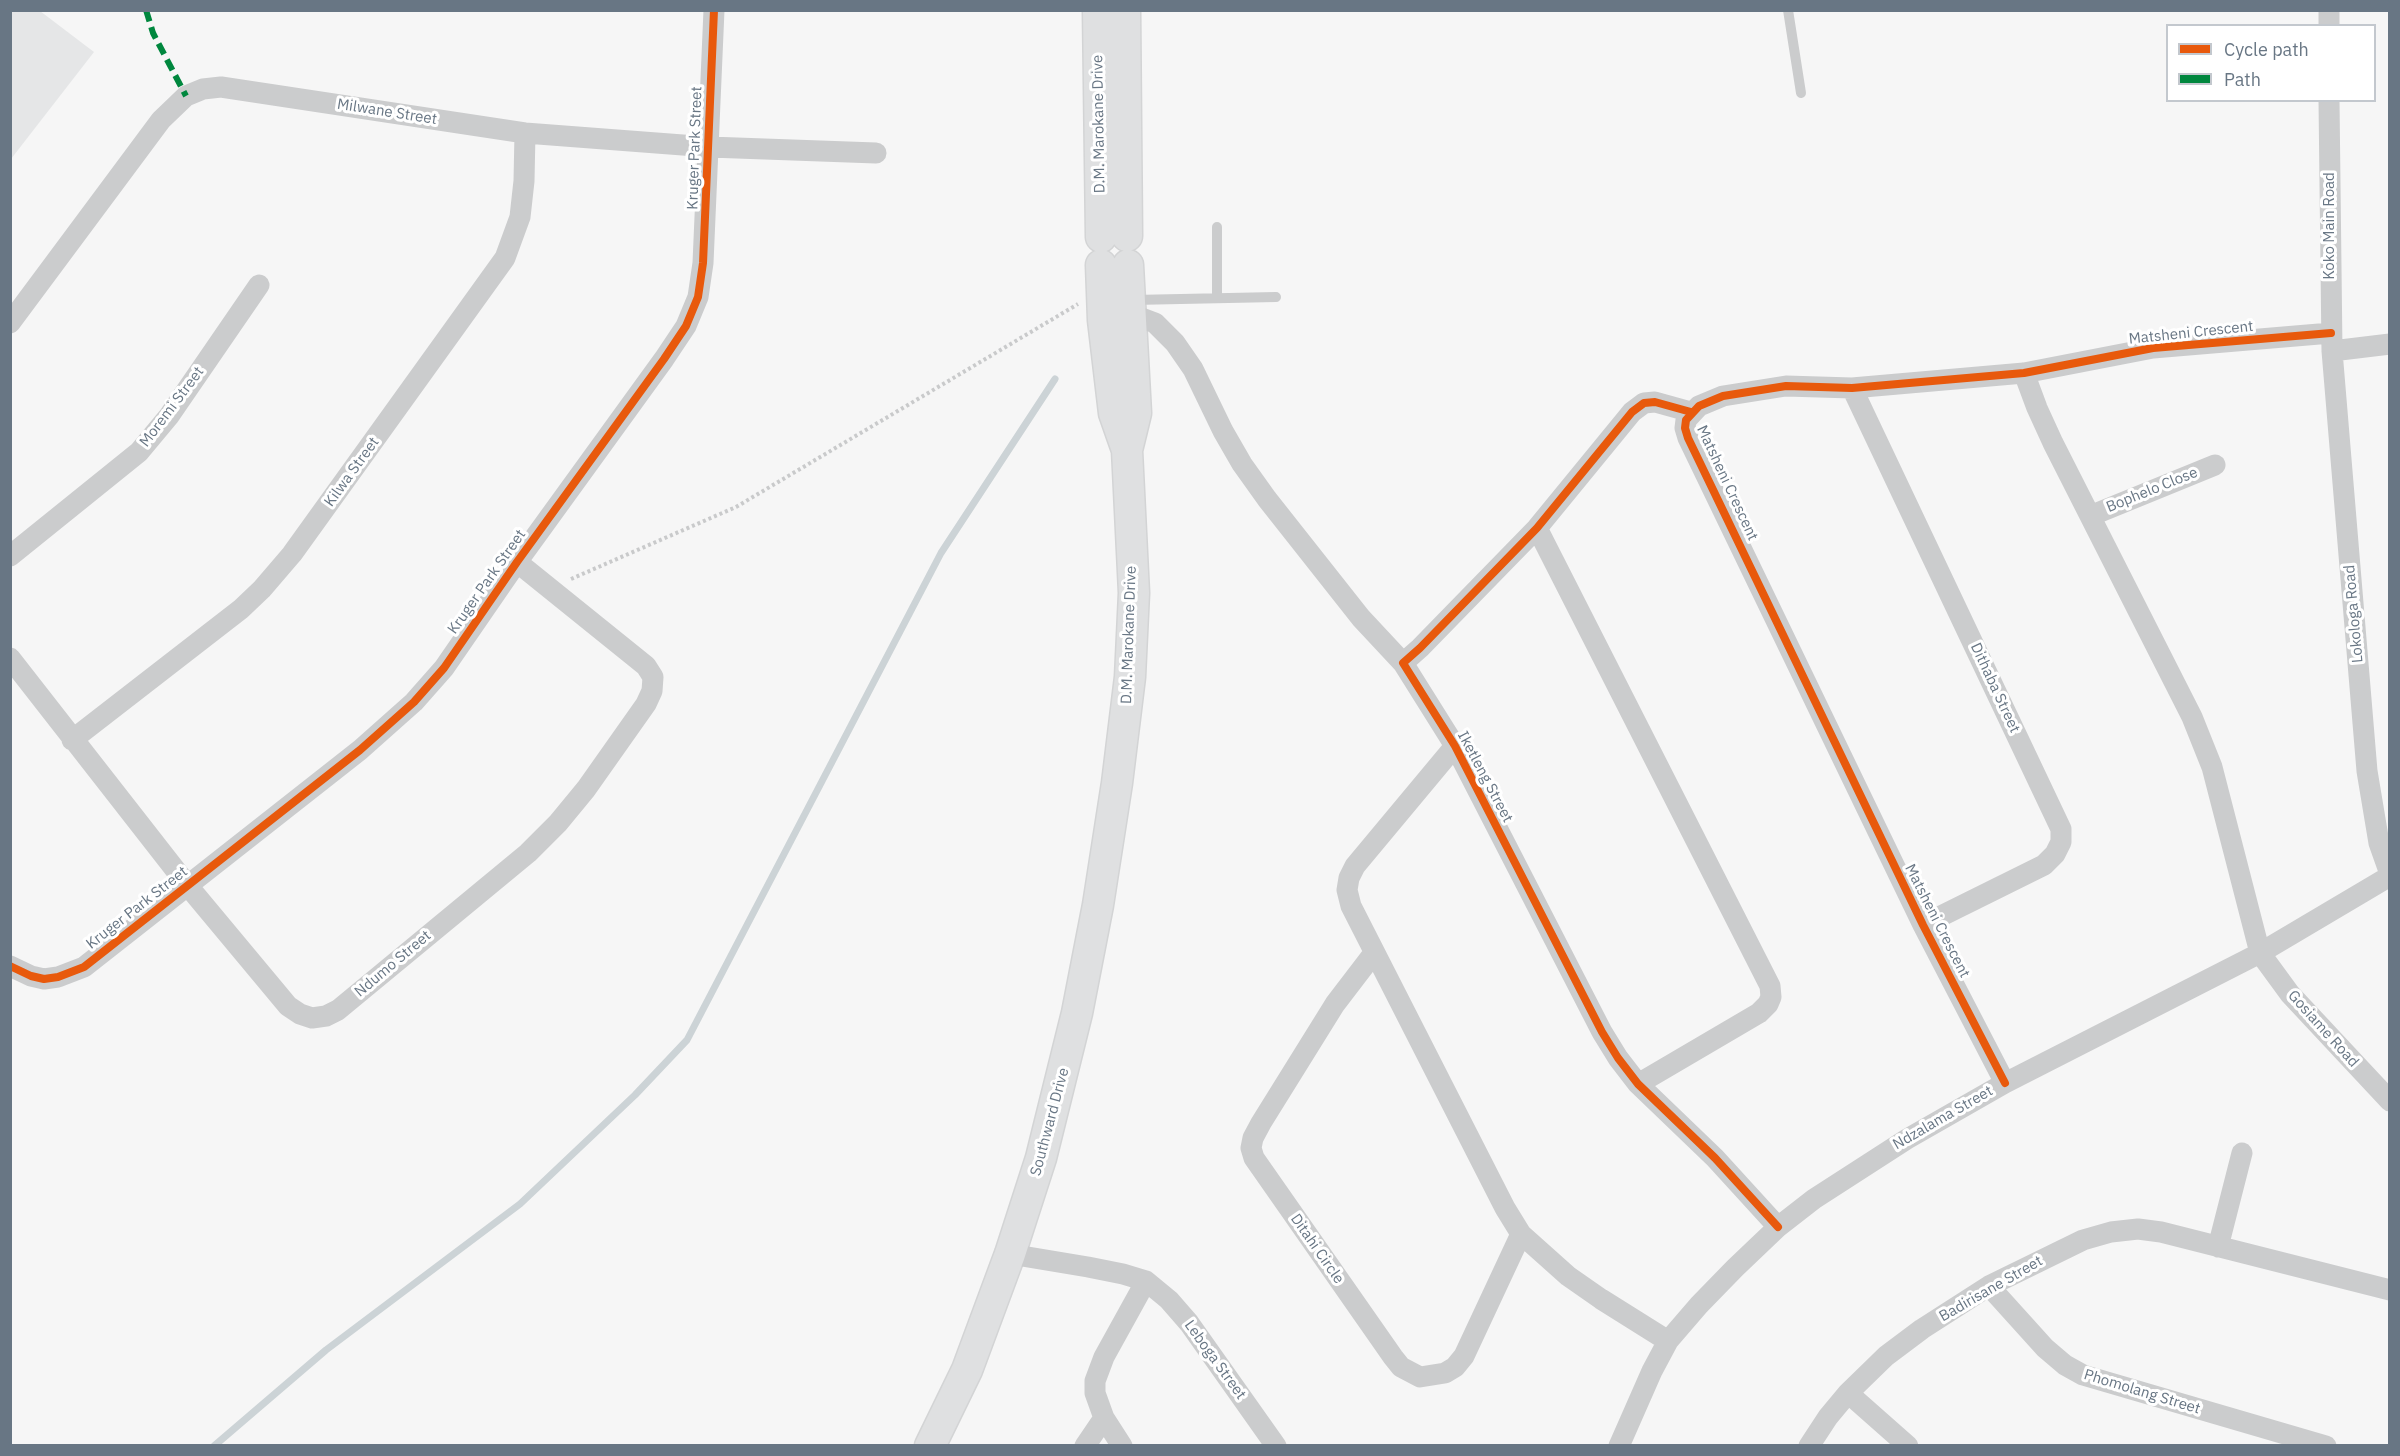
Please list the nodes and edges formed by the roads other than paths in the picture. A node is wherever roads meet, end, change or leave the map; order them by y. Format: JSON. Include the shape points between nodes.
{"nodes":[{"id":1,"x":714,"y":10,"type":"edge"},
{"id":2,"x":1098,"y":10,"type":"edge"},
{"id":3,"x":1125,"y":10,"type":"edge"},
{"id":4,"x":1788,"y":10,"type":"edge"},
{"id":5,"x":1801,"y":93,"type":"dead end"},
{"id":6,"x":2329,"y":102,"type":"edge"},
{"id":7,"x":525,"y":133,"type":"junction"},
{"id":8,"x":709,"y":147,"type":"junction"},
{"id":9,"x":876,"y":153,"type":"dead end"},
{"id":10,"x":1217,"y":227,"type":"dead end"},
{"id":11,"x":1112,"y":259,"type":"junction"},
{"id":12,"x":259,"y":285,"type":"dead end"},
{"id":13,"x":1276,"y":297,"type":"dead end"},
{"id":14,"x":1217,"y":298,"type":"junction"},
{"id":15,"x":1130,"y":307,"type":"junction"},
{"id":16,"x":10,"y":323,"type":"edge"},
{"id":17,"x":2331,"y":342,"type":"junction"},
{"id":18,"x":2390,"y":344,"type":"edge"},
{"id":19,"x":2024,"y":372,"type":"junction"},
{"id":20,"x":1852,"y":388,"type":"junction"},
{"id":21,"x":1691,"y":412,"type":"junction"},
{"id":22,"x":1127,"y":450,"type":"junction"},
{"id":23,"x":2215,"y":465,"type":"dead end"},
{"id":24,"x":2090,"y":516,"type":"junction"},
{"id":25,"x":1537,"y":528,"type":"junction"},
{"id":26,"x":10,"y":556,"type":"edge"},
{"id":27,"x":517,"y":562,"type":"junction"},
{"id":28,"x":10,"y":658,"type":"edge"},
{"id":29,"x":1403,"y":663,"type":"junction"},
{"id":30,"x":72,"y":740,"type":"junction"},
{"id":31,"x":1455,"y":746,"type":"junction"},
{"id":32,"x":1117,"y":783,"type":"joint"},
{"id":33,"x":2390,"y":875,"type":"edge"},
{"id":34,"x":188,"y":886,"type":"junction"},
{"id":35,"x":1923,"y":926,"type":"junction"},
{"id":36,"x":1374,"y":953,"type":"junction"},
{"id":37,"x":2260,"y":953,"type":"junction"},
{"id":38,"x":10,"y":966,"type":"edge"},
{"id":39,"x":2005,"y":1083,"type":"junction"},
{"id":40,"x":1638,"y":1084,"type":"junction"},
{"id":41,"x":2390,"y":1101,"type":"edge"},
{"id":42,"x":2242,"y":1153,"type":"dead end"},
{"id":43,"x":1778,"y":1227,"type":"junction"},
{"id":44,"x":1521,"y":1234,"type":"junction"},
{"id":45,"x":2218,"y":1246,"type":"junction"},
{"id":46,"x":1010,"y":1254,"type":"junction"},
{"id":47,"x":1146,"y":1281,"type":"junction"},
{"id":48,"x":1989,"y":1286,"type":"junction"},
{"id":49,"x":2390,"y":1290,"type":"edge"},
{"id":50,"x":1668,"y":1341,"type":"junction"},
{"id":51,"x":1848,"y":1393,"type":"junction"},
{"id":52,"x":1104,"y":1418,"type":"junction"},
{"id":53,"x":930,"y":1446,"type":"edge"},
{"id":54,"x":1084,"y":1446,"type":"edge"},
{"id":55,"x":1122,"y":1446,"type":"edge"},
{"id":56,"x":1276,"y":1446,"type":"edge"},
{"id":57,"x":1619,"y":1446,"type":"edge"},
{"id":58,"x":1809,"y":1446,"type":"edge"},
{"id":59,"x":1908,"y":1446,"type":"edge"},
{"id":60,"x":2326,"y":1446,"type":"edge"}],
"edges":[{"from":1,"to":8,"type":"street","name":"Kruger Park Street"},
{"from":2,"to":11,"type":"main road","name":"D.M. Marokane Drive"},
{"from":3,"to":11,"type":"main road","name":"D.M. Marokane Drive"},
{"from":4,"to":5,"type":"lane"},
{"from":6,"to":17,"type":"street","name":"Koko Main Road"},
{"from":7,"to":8,"type":"street","name":"Milwane Street"},
{"from":7,"to":16,"type":"street","name":"Milwane Street","via":[[221,87],[203,89],[186,96],[161,120]]},
{"from":7,"to":30,"type":"street","name":"Kilwa Street","via":[[520,217],[505,258],[292,554],[241,609]]},
{"from":8,"to":9,"type":"street","name":"Milwane Street"},
{"from":8,"to":27,"type":"street","name":"Kruger Park Street","via":[[703,263],[698,297],[686,326]]},
{"from":10,"to":14,"type":"lane"},
{"from":11,"to":15,"type":"main road","name":"D.M. Marokane Drive"},
{"from":11,"to":22,"type":"main road","name":"D.M. Marokane Drive","via":[[1106,355],[1114,413]]},
{"from":12,"to":26,"type":"street","name":"Moremi Street","via":[[169,416],[139,452]]},
{"from":13,"to":14,"type":"lane"},
{"from":14,"to":15,"type":"lane"},
{"from":15,"to":22,"type":"main road","name":"D.M. Marokane Drive","via":[[1136,413]]},
{"from":15,"to":29,"type":"street","name":"Iketleng Street","via":[[1155,323],[1175,343],[1193,369],[1242,464],[1267,500],[1361,618]]},
{"from":17,"to":18,"type":"street","name":"Matsheni Crescent"},
{"from":17,"to":19,"type":"street","name":"Matsheni Crescent","via":[[2153,348]]},
{"from":17,"to":33,"type":"street","name":"Lokologa Road","via":[[2367,771],[2379,843]]},
{"from":19,"to":20,"type":"street","name":"Matsheni Crescent"},
{"from":19,"to":24,"type":"street","via":[[2049,435]]},
{"from":20,"to":21,"type":"street","name":"Matsheni Crescent","via":[[1786,386],[1757,390],[1723,396]]},
{"from":20,"to":35,"type":"street","name":"Dithaba Street","via":[[2061,829],[2061,842],[2044,865]]},
{"from":21,"to":25,"type":"street","via":[[1655,402],[1644,403],[1632,412]]},
{"from":21,"to":35,"type":"street","name":"Matsheni Crescent","via":[[1685,428],[1688,438]]},
{"from":22,"to":32,"type":"main road","name":"D.M. Marokane Drive","via":[[1134,593],[1130,677]]},
{"from":23,"to":24,"type":"street","name":"Bophelo Close"},
{"from":24,"to":37,"type":"street","via":[[2192,717],[2212,767]]},
{"from":25,"to":29,"type":"street"},
{"from":25,"to":40,"type":"street","via":[[1770,986],[1771,997],[1759,1013]]},
{"from":27,"to":34,"type":"street","name":"Kruger Park Street","via":[[444,668],[414,702],[360,750]]},
{"from":27,"to":34,"type":"street","name":"Ndumo Street","via":[[646,666],[652,677],[652,691],[646,704],[586,789],[528,853],[338,1010],[312,1018],[288,1006]]},
{"from":28,"to":30,"type":"street","name":"Ndumo Street"},
{"from":29,"to":31,"type":"street","name":"Iketleng Street"},
{"from":30,"to":34,"type":"street","name":"Ndumo Street"},
{"from":31,"to":36,"type":"street","via":[[1363,854],[1349,878],[1351,906]]},
{"from":31,"to":40,"type":"street","name":"Iketleng Street","via":[[1602,1032]]},
{"from":32,"to":46,"type":"main road","name":"Southward Drive","via":[[1077,1013],[1041,1158]]},
{"from":33,"to":37,"type":"street","name":"Ndzalama Street"},
{"from":34,"to":38,"type":"street","name":"Kruger Park Street","via":[[84,967],[44,979]]},
{"from":35,"to":39,"type":"street","name":"Matsheni Crescent"},
{"from":36,"to":44,"type":"street"},
{"from":36,"to":44,"type":"street","name":"Ditahi Circle","via":[[1335,1004],[1261,1123],[1253,1138],[1254,1158],[1393,1357],[1401,1367],[1420,1377],[1445,1373],[1464,1356]]},
{"from":37,"to":39,"type":"street","name":"Ndzalama Street"},
{"from":37,"to":41,"type":"street","name":"Gosiame Road","via":[[2290,994]]},
{"from":39,"to":43,"type":"street","name":"Ndzalama Street","via":[[1863,1166]]},
{"from":40,"to":43,"type":"street","name":"Iketleng Street","via":[[1715,1158]]},
{"from":42,"to":45,"type":"street"},
{"from":43,"to":50,"type":"street","name":"Ndzalama Street"},
{"from":44,"to":50,"type":"street","via":[[1568,1276]]},
{"from":45,"to":48,"type":"street","name":"Badirisane Street","via":[[2161,1232],[2111,1232],[2083,1240]]},
{"from":45,"to":49,"type":"street","name":"Badirisane Street"},
{"from":46,"to":47,"type":"street"},
{"from":46,"to":53,"type":"main road","name":"Southward Drive","via":[[967,1370]]},
{"from":47,"to":52,"type":"street","via":[[1095,1381]]},
{"from":47,"to":56,"type":"street","name":"Leboga Street","via":[[1189,1323]]},
{"from":48,"to":51,"type":"street","name":"Badirisane Street","via":[[1886,1356]]},
{"from":48,"to":60,"type":"street","name":"Phomolang Street","via":[[2045,1348],[2083,1375]]},
{"from":50,"to":57,"type":"street","name":"Ndzalama Street"},
{"from":51,"to":58,"type":"street","name":"Badirisane Street"},
{"from":51,"to":59,"type":"street"},
{"from":52,"to":54,"type":"street"},
{"from":52,"to":55,"type":"street"}]}
